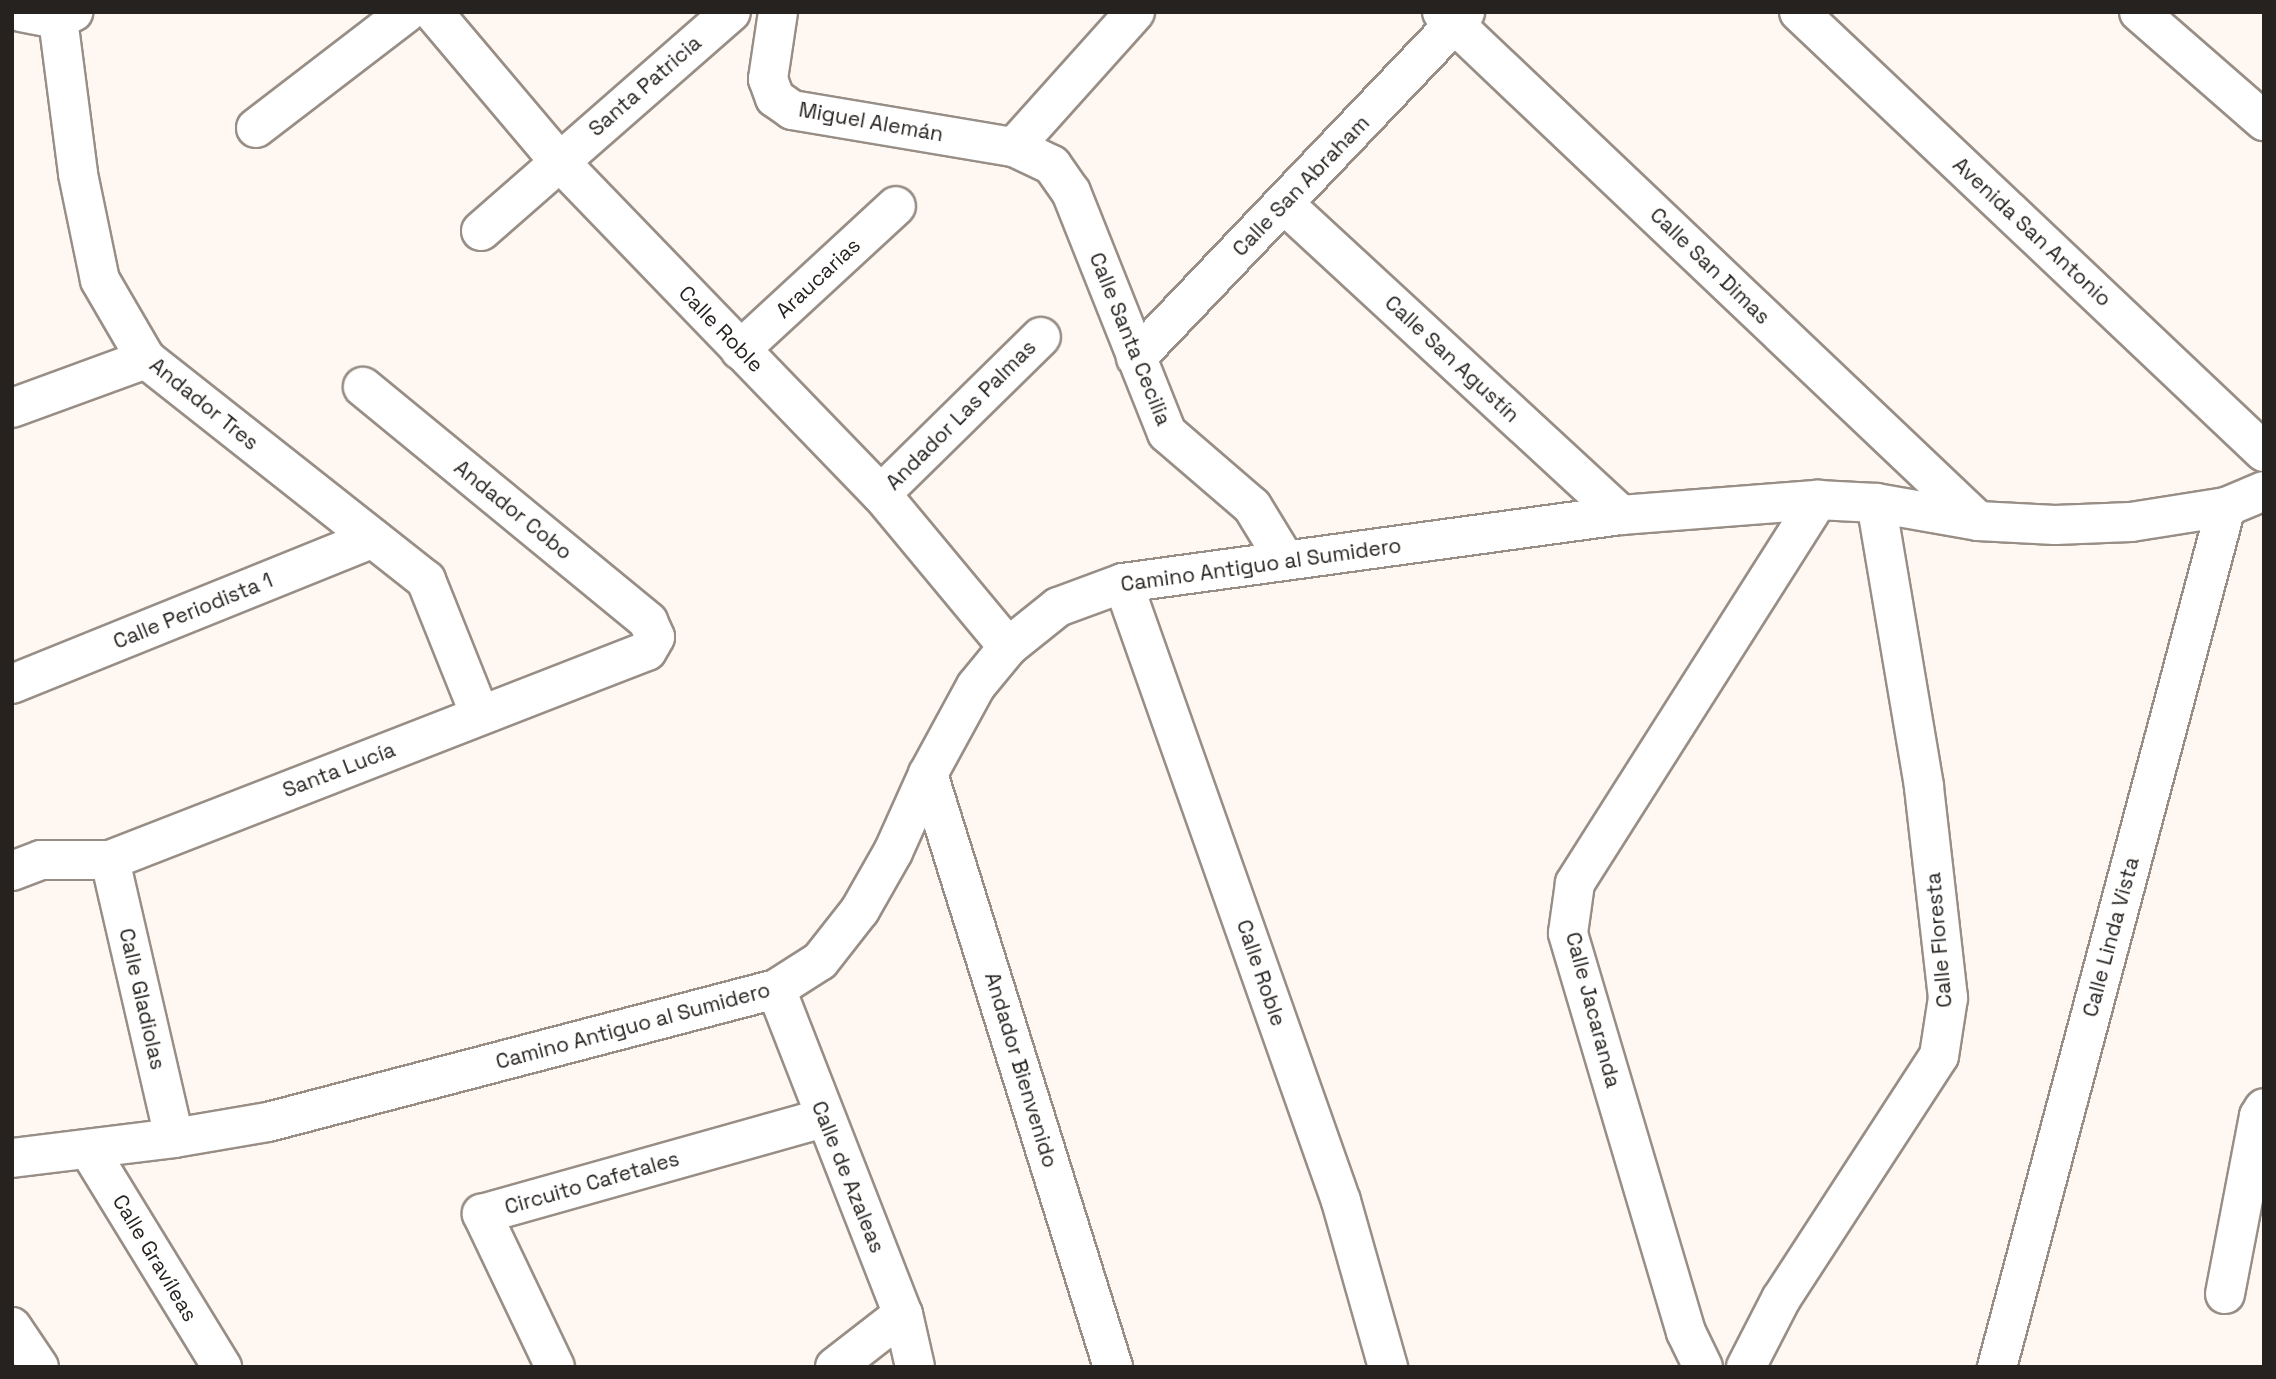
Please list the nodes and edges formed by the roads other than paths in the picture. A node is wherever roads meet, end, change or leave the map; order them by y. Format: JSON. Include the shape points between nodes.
{"nodes":[{"id":1,"x":21,"y":12,"type":"edge"},
{"id":2,"x":407,"y":12,"type":"edge"},
{"id":3,"x":433,"y":12,"type":"edge"},
{"id":4,"x":732,"y":12,"type":"edge"},
{"id":5,"x":778,"y":12,"type":"edge"},
{"id":6,"x":1135,"y":12,"type":"edge"},
{"id":7,"x":1799,"y":12,"type":"edge"},
{"id":8,"x":2140,"y":12,"type":"edge"},
{"id":9,"x":66,"y":15,"type":"edge"},
{"id":10,"x":1454,"y":16,"type":"edge"},
{"id":11,"x":2264,"y":121,"type":"edge"},
{"id":12,"x":256,"y":128,"type":"dead end"},
{"id":13,"x":1014,"y":147,"type":"junction"},
{"id":14,"x":559,"y":160,"type":"junction"},
{"id":15,"x":1284,"y":204,"type":"junction"},
{"id":16,"x":896,"y":206,"type":"dead end"},
{"id":17,"x":481,"y":231,"type":"dead end"},
{"id":18,"x":1041,"y":337,"type":"dead end"},
{"id":19,"x":740,"y":350,"type":"junction"},
{"id":20,"x":1136,"y":358,"type":"junction"},
{"id":21,"x":146,"y":359,"type":"junction"},
{"id":22,"x":363,"y":387,"type":"dead end"},
{"id":23,"x":12,"y":408,"type":"edge"},
{"id":24,"x":2264,"y":452,"type":"edge"},
{"id":25,"x":2264,"y":491,"type":"edge"},
{"id":26,"x":881,"y":494,"type":"junction"},
{"id":27,"x":1818,"y":500,"type":"junction"},
{"id":28,"x":1876,"y":503,"type":"junction"},
{"id":29,"x":2226,"y":507,"type":"junction"},
{"id":30,"x":1621,"y":515,"type":"junction"},
{"id":31,"x":1978,"y":521,"type":"junction"},
{"id":32,"x":373,"y":538,"type":"junction"},
{"id":33,"x":1285,"y":560,"type":"junction"},
{"id":34,"x":1123,"y":583,"type":"junction"},
{"id":35,"x":655,"y":637,"type":"joint"},
{"id":36,"x":1008,"y":647,"type":"junction"},
{"id":37,"x":12,"y":684,"type":"edge"},
{"id":38,"x":480,"y":715,"type":"junction"},
{"id":39,"x":928,"y":774,"type":"junction"},
{"id":40,"x":110,"y":860,"type":"junction"},
{"id":41,"x":12,"y":871,"type":"edge"},
{"id":42,"x":776,"y":989,"type":"junction"},
{"id":43,"x":2264,"y":1108,"type":"edge"},
{"id":44,"x":824,"y":1118,"type":"junction"},
{"id":45,"x":174,"y":1138,"type":"junction"},
{"id":46,"x":89,"y":1150,"type":"junction"},
{"id":47,"x":12,"y":1158,"type":"edge"},
{"id":48,"x":2225,"y":1294,"type":"dead end"},
{"id":49,"x":903,"y":1314,"type":"junction"},
{"id":50,"x":12,"y":1327,"type":"edge"},
{"id":51,"x":39,"y":1367,"type":"edge"},
{"id":52,"x":222,"y":1367,"type":"edge"},
{"id":53,"x":555,"y":1367,"type":"edge"},
{"id":54,"x":835,"y":1367,"type":"edge"},
{"id":55,"x":915,"y":1367,"type":"edge"},
{"id":56,"x":1114,"y":1367,"type":"edge"},
{"id":57,"x":1388,"y":1367,"type":"edge"},
{"id":58,"x":1703,"y":1367,"type":"edge"},
{"id":59,"x":1745,"y":1367,"type":"edge"},
{"id":60,"x":1997,"y":1367,"type":"edge"}],
"edges":[{"from":1,"to":9,"type":"street"},
{"from":2,"to":12,"type":"street"},
{"from":3,"to":14,"type":"street","name":"Calle Roble"},
{"from":4,"to":14,"type":"street","name":"Santa Patricia"},
{"from":5,"to":13,"type":"street","name":"Miguel Alemán","via":[[768,79],[775,97],[792,110]]},
{"from":6,"to":13,"type":"street"},
{"from":7,"to":24,"type":"street","name":"Avenida San Antonio"},
{"from":8,"to":11,"type":"street"},
{"from":9,"to":21,"type":"street","name":"Andador Tres","via":[[79,174],[100,279]]},
{"from":10,"to":15,"type":"street","name":"Calle San Abraham"},
{"from":10,"to":31,"type":"street","name":"Calle San Dimas"},
{"from":13,"to":20,"type":"street","name":"Calle Santa Cecilia","via":[[1052,165],[1071,192]]},
{"from":14,"to":17,"type":"street","name":"Santa Patricia"},
{"from":14,"to":19,"type":"street","name":"Calle Roble"},
{"from":15,"to":20,"type":"street","name":"Calle San Abraham"},
{"from":15,"to":30,"type":"street","name":"Calle San Agustín"},
{"from":16,"to":19,"type":"street","name":"Araucarias"},
{"from":18,"to":26,"type":"street","name":"Andador Las Palmas"},
{"from":19,"to":26,"type":"street","name":"Calle Roble"},
{"from":20,"to":33,"type":"street","name":"Calle Santa Cecilia","via":[[1167,433],[1252,506]]},
{"from":21,"to":23,"type":"street"},
{"from":21,"to":32,"type":"street","name":"Andador Tres"},
{"from":22,"to":35,"type":"street","name":"Andador Cobo","via":[[649,621]]},
{"from":25,"to":29,"type":"street","name":"Camino Antiguo al Sumidero"},
{"from":26,"to":36,"type":"street","name":"Calle Roble"},
{"from":27,"to":28,"type":"street","name":"Camino Antiguo al Sumidero"},
{"from":27,"to":30,"type":"street","name":"Camino Antiguo al Sumidero"},
{"from":27,"to":58,"type":"street","name":"Calle Jacaranda","via":[[1575,883],[1568,933],[1686,1332]]},
{"from":28,"to":31,"type":"street","name":"Camino Antiguo al Sumidero"},
{"from":28,"to":59,"type":"street","name":"Calle Floresta","via":[[1924,786],[1948,998],[1939,1056],[1781,1298]]},
{"from":29,"to":31,"type":"street","name":"Camino Antiguo al Sumidero","via":[[2131,522]]},
{"from":29,"to":60,"type":"street","name":"Calle Linda Vista"},
{"from":30,"to":33,"type":"street","name":"Camino Antiguo al Sumidero"},
{"from":32,"to":37,"type":"street","name":"Calle Periodista 1"},
{"from":32,"to":38,"type":"street","name":"Andador Tres","via":[[426,580]]},
{"from":33,"to":34,"type":"street","name":"Camino Antiguo al Sumidero"},
{"from":34,"to":36,"type":"street","name":"Camino Antiguo al Sumidero","via":[[1058,607]]},
{"from":34,"to":57,"type":"street","name":"Calle Roble","via":[[1341,1201]]},
{"from":35,"to":38,"type":"street","name":"Santa Lucía","via":[[647,651]]},
{"from":36,"to":39,"type":"street","name":"Camino Antiguo al Sumidero","via":[[976,686]]},
{"from":38,"to":40,"type":"street","name":"Santa Lucía"},
{"from":39,"to":42,"type":"street","name":"Camino Antiguo al Sumidero","via":[[893,852],[860,910],[820,961]]},
{"from":39,"to":56,"type":"street","name":"Andador Bienvenido"},
{"from":40,"to":41,"type":"street","name":"Santa Lucía","via":[[41,860]]},
{"from":40,"to":45,"type":"street","name":"Calle Gladiolas"},
{"from":42,"to":44,"type":"street","name":"Calle de Azaleas"},
{"from":42,"to":45,"type":"street","name":"Camino Antiguo al Sumidero","via":[[268,1122]]},
{"from":43,"to":48,"type":"street"},
{"from":44,"to":49,"type":"street","name":"Calle de Azaleas"},
{"from":44,"to":53,"type":"street","name":"Circuito Cafetales","via":[[482,1214]]},
{"from":45,"to":46,"type":"street","name":"Camino Antiguo al Sumidero"},
{"from":46,"to":47,"type":"street","name":"Camino Antiguo al Sumidero"},
{"from":46,"to":52,"type":"street","name":"Calle Gravíleas"},
{"from":49,"to":54,"type":"street"},
{"from":49,"to":55,"type":"street","name":"Calle de Azaleas"},
{"from":50,"to":51,"type":"street"}]}
